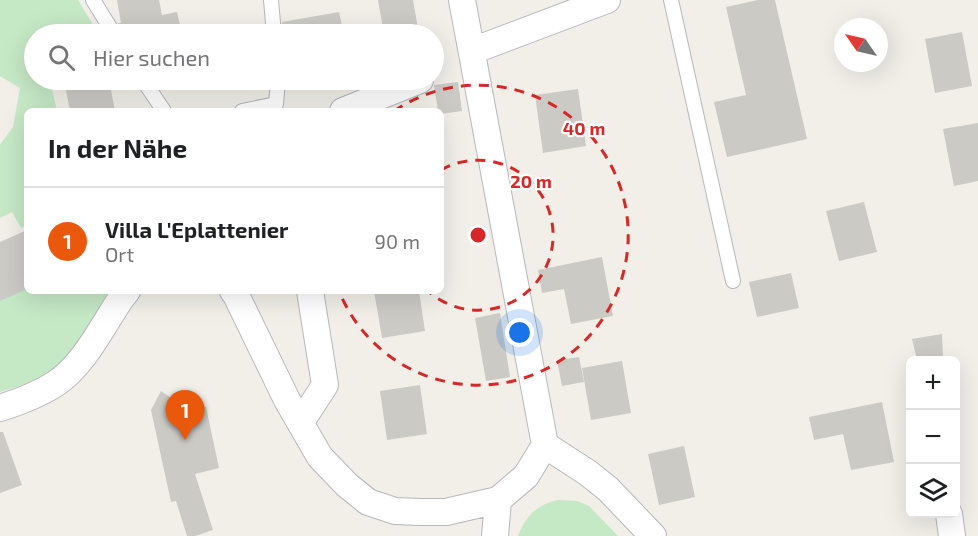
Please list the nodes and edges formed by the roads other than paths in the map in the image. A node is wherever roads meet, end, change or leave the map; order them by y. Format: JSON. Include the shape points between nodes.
{"nodes":[{"id":1,"x":93,"y":0,"type":"edge"},
{"id":2,"x":271,"y":0,"type":"edge"},
{"id":3,"x":462,"y":0,"type":"edge"},
{"id":4,"x":607,"y":0,"type":"edge"},
{"id":5,"x":671,"y":0,"type":"edge"},
{"id":6,"x":108,"y":24,"type":"edge"},
{"id":7,"x":273,"y":24,"type":"edge"},
{"id":8,"x":472,"y":51,"type":"junction"},
{"id":9,"x":150,"y":90,"type":"edge"},
{"id":10,"x":277,"y":90,"type":"edge"},
{"id":11,"x":395,"y":90,"type":"edge"},
{"id":12,"x":162,"y":108,"type":"edge"},
{"id":13,"x":257,"y":108,"type":"edge"},
{"id":14,"x":350,"y":108,"type":"edge"},
{"id":15,"x":733,"y":281,"type":"dead end"},
{"id":16,"x":125,"y":294,"type":"edge"},
{"id":17,"x":235,"y":294,"type":"edge"},
{"id":18,"x":310,"y":294,"type":"edge"},
{"id":19,"x":0,"y":408,"type":"edge"},
{"id":20,"x":301,"y":422,"type":"junction"},
{"id":21,"x":545,"y":445,"type":"junction"},
{"id":22,"x":498,"y":500,"type":"junction"},
{"id":23,"x":950,"y":518,"type":"edge"},
{"id":24,"x":495,"y":536,"type":"edge"},
{"id":25,"x":653,"y":536,"type":"edge"},
{"id":26,"x":952,"y":536,"type":"edge"}],
"edges":[{"from":1,"to":6,"type":"lane"},
{"from":2,"to":7,"type":"lane"},
{"from":3,"to":8,"type":"street"},
{"from":4,"to":8,"type":"street"},
{"from":5,"to":15,"type":"lane"},
{"from":8,"to":21,"type":"street"},
{"from":9,"to":12,"type":"lane"},
{"from":10,"to":13,"type":"lane","via":[[276,104]]},
{"from":11,"to":14,"type":"street"},
{"from":16,"to":19,"type":"street","via":[[78,363],[56,384]]},
{"from":17,"to":20,"type":"street"},
{"from":18,"to":20,"type":"street","via":[[325,385]]},
{"from":20,"to":22,"type":"street","via":[[320,457],[368,502],[395,511],[446,512]]},
{"from":21,"to":22,"type":"street","via":[[526,476]]},
{"from":21,"to":25,"type":"street","via":[[608,489]]},
{"from":22,"to":24,"type":"street"},
{"from":23,"to":26,"type":"street"}]}
